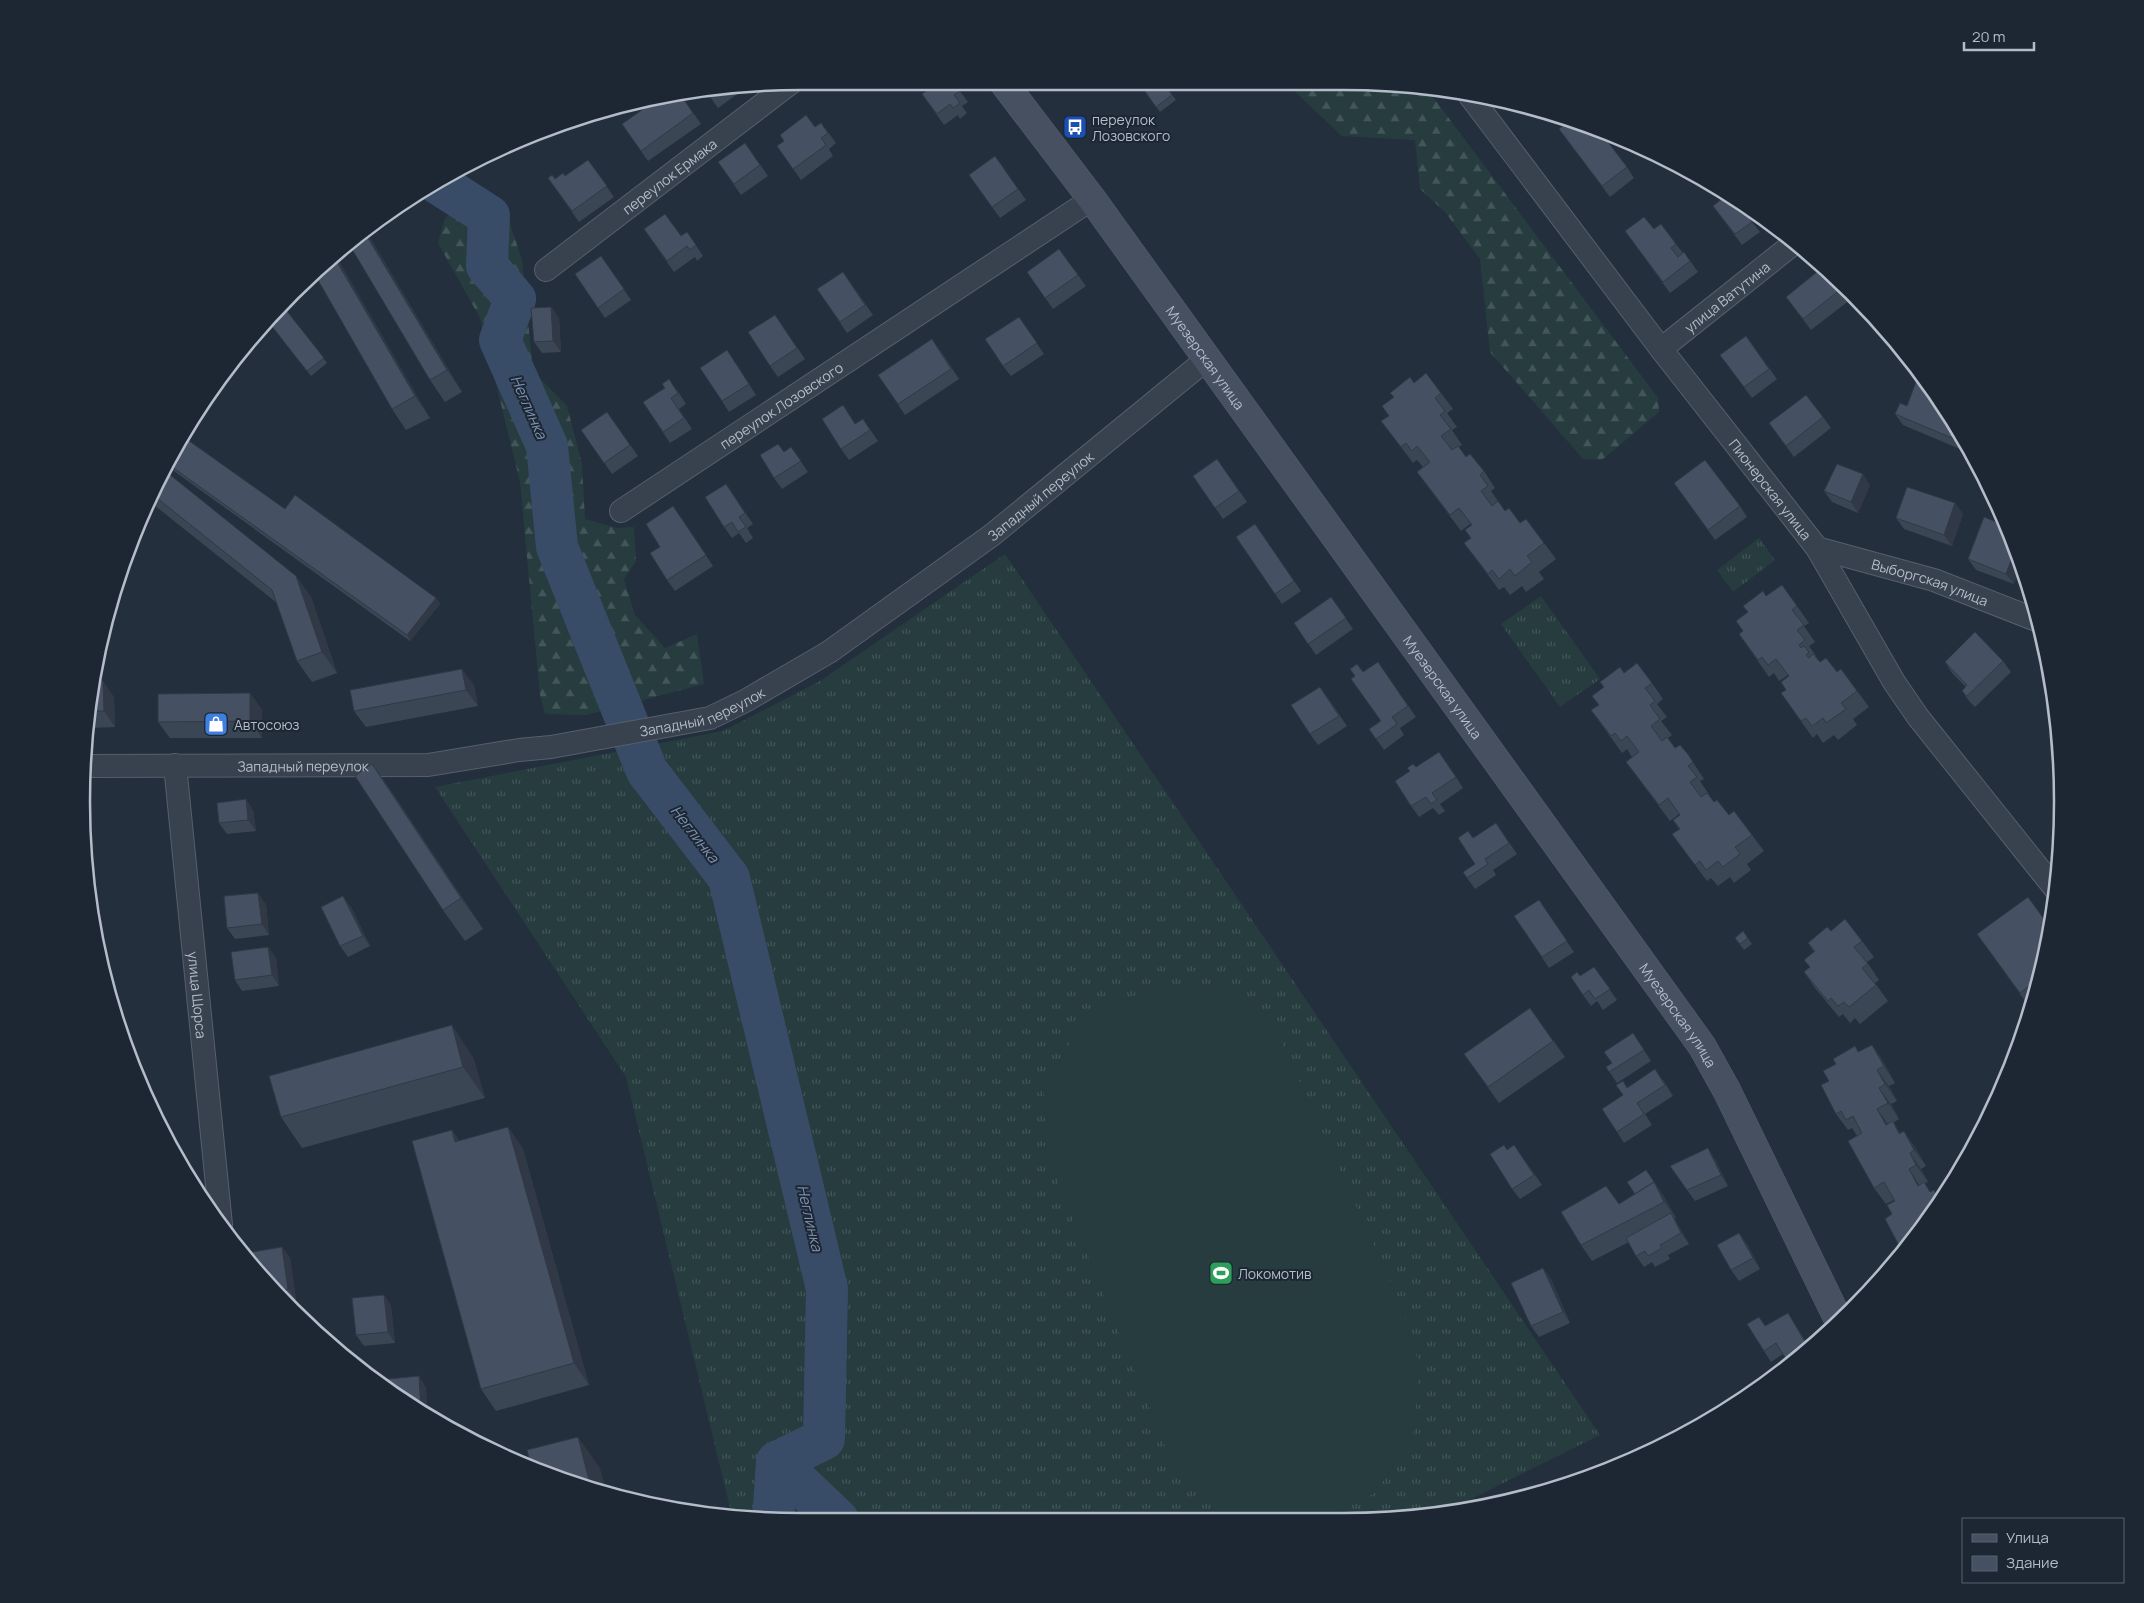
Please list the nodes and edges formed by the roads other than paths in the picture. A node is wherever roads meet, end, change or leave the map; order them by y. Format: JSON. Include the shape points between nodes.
{"nodes":[{"id":1,"x":1009,"y":90,"type":"edge"},
{"id":2,"x":780,"y":91,"type":"edge"},
{"id":3,"x":1475,"y":103,"type":"edge"},
{"id":4,"x":1092,"y":199,"type":"junction"},
{"id":5,"x":1788,"y":247,"type":"edge"},
{"id":6,"x":546,"y":270,"type":"dead end"},
{"id":7,"x":1661,"y":349,"type":"junction"},
{"id":8,"x":1207,"y":359,"type":"junction"},
{"id":9,"x":621,"y":511,"type":"dead end"},
{"id":10,"x":1817,"y":548,"type":"junction"},
{"id":11,"x":2030,"y":618,"type":"edge"},
{"id":12,"x":175,"y":765,"type":"junction"},
{"id":13,"x":92,"y":766,"type":"edge"},
{"id":14,"x":2049,"y":881,"type":"edge"},
{"id":15,"x":220,"y":1210,"type":"edge"},
{"id":16,"x":1836,"y":1314,"type":"edge"}],
"edges":[{"from":1,"to":4,"type":"main road","name":"Муезерская улица"},
{"from":2,"to":6,"type":"street","name":"переулок Ермака"},
{"from":3,"to":7,"type":"street","name":"Пионерская улица"},
{"from":4,"to":8,"type":"main road","name":"Муезерская улица"},
{"from":4,"to":9,"type":"street","name":"переулок Лозовского"},
{"from":5,"to":7,"type":"street","name":"улица Ватутина"},
{"from":7,"to":10,"type":"street","name":"Пионерская улица"},
{"from":8,"to":12,"type":"street","name":"Западный переулок","via":[[992,535],[829,652],[746,701],[710,718],[551,748],[428,765]]},
{"from":8,"to":16,"type":"main road","name":"Муезерская улица","via":[[1702,1046]]},
{"from":10,"to":11,"type":"street","name":"Выборгская улица","via":[[1934,580]]},
{"from":10,"to":14,"type":"street","name":"Пионерская улица","via":[[1894,682],[1918,717]]},
{"from":12,"to":13,"type":"street","name":"Западный переулок"},
{"from":12,"to":15,"type":"street","name":"улица Щорса"}]}
